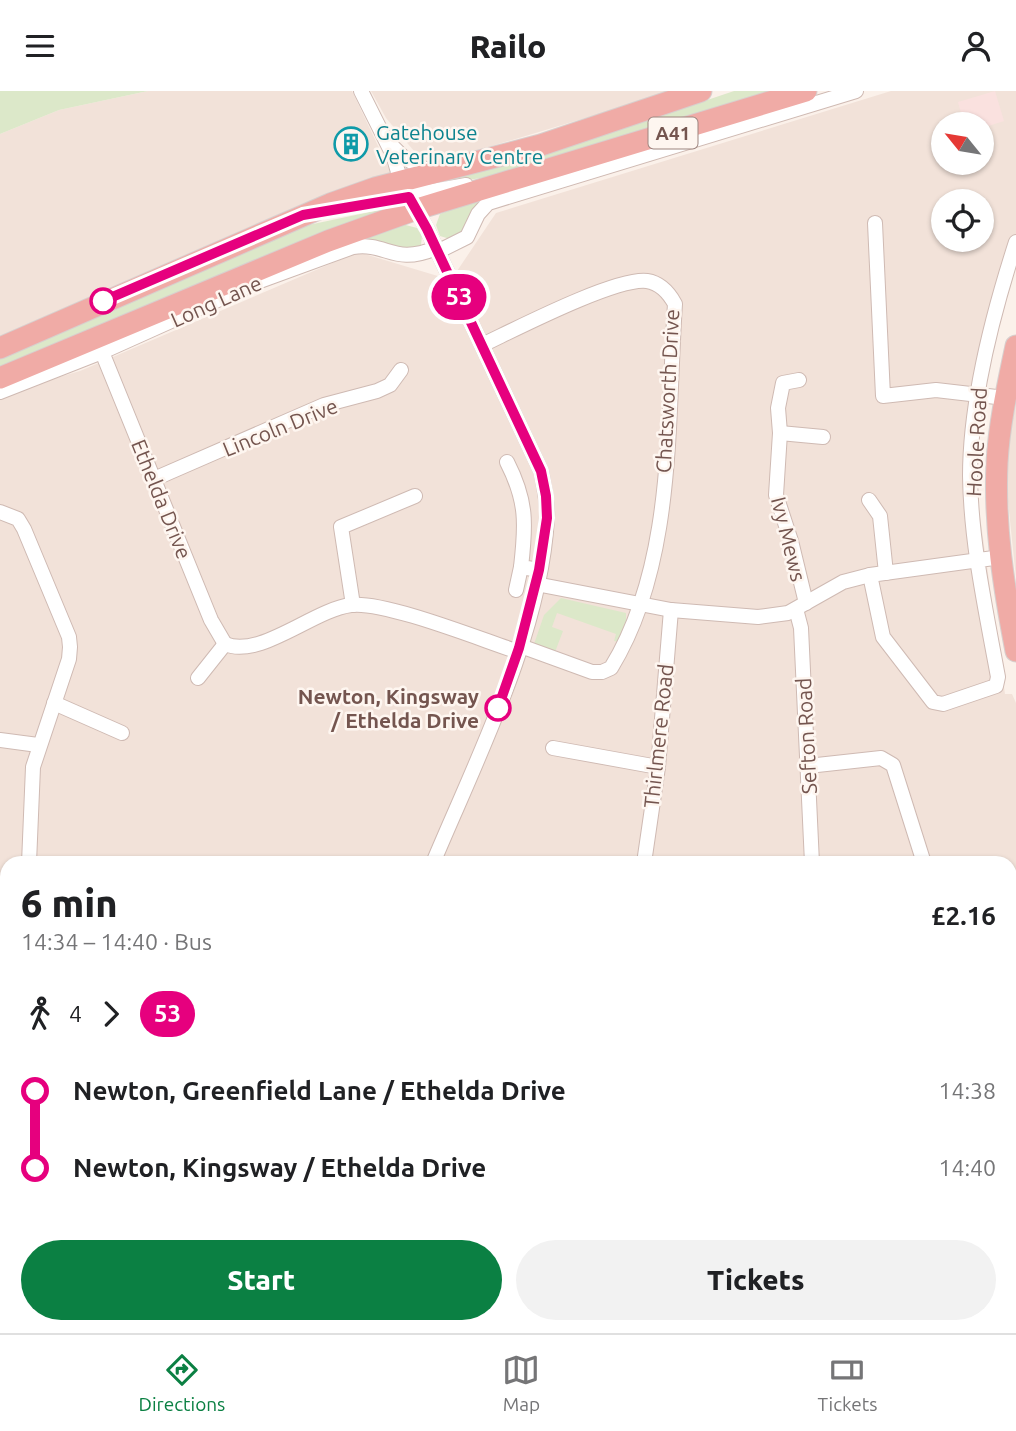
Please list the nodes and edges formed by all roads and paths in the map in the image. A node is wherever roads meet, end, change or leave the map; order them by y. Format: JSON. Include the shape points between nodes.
{"nodes":[{"id":1,"x":361,"y":91,"type":"edge"},
{"id":2,"x":701,"y":91,"type":"edge"},
{"id":3,"x":806,"y":91,"type":"edge"},
{"id":4,"x":856,"y":91,"type":"edge"},
{"id":5,"x":386,"y":138,"type":"junction"},
{"id":6,"x":435,"y":174,"type":"junction"},
{"id":7,"x":409,"y":196,"type":"junction"},
{"id":8,"x":875,"y":223,"type":"dead end"},
{"id":9,"x":1016,"y":241,"type":"edge"},
{"id":10,"x":437,"y":250,"type":"junction"},
{"id":11,"x":482,"y":345,"type":"junction"},
{"id":12,"x":1016,"y":346,"type":"edge"},
{"id":13,"x":0,"y":348,"type":"edge"},
{"id":14,"x":102,"y":352,"type":"junction"},
{"id":15,"x":401,"y":370,"type":"dead end"},
{"id":16,"x":0,"y":378,"type":"edge"},
{"id":17,"x":799,"y":380,"type":"dead end"},
{"id":18,"x":0,"y":392,"type":"edge"},
{"id":19,"x":976,"y":392,"type":"junction"},
{"id":20,"x":1005,"y":398,"type":"junction"},
{"id":21,"x":780,"y":433,"type":"junction"},
{"id":22,"x":823,"y":437,"type":"dead end"},
{"id":23,"x":513,"y":468,"type":"dead end"},
{"id":24,"x":154,"y":479,"type":"junction"},
{"id":25,"x":415,"y":496,"type":"dead end"},
{"id":26,"x":869,"y":500,"type":"dead end"},
{"id":27,"x":0,"y":512,"type":"edge"},
{"id":28,"x":1000,"y":557,"type":"junction"},
{"id":29,"x":977,"y":561,"type":"junction"},
{"id":30,"x":522,"y":567,"type":"junction"},
{"id":31,"x":886,"y":573,"type":"junction"},
{"id":32,"x":870,"y":575,"type":"junction"},
{"id":33,"x":538,"y":577,"type":"junction"},
{"id":34,"x":516,"y":590,"type":"dead end"},
{"id":35,"x":353,"y":605,"type":"junction"},
{"id":36,"x":638,"y":605,"type":"junction"},
{"id":37,"x":801,"y":606,"type":"junction"},
{"id":38,"x":671,"y":610,"type":"junction"},
{"id":39,"x":225,"y":644,"type":"junction"},
{"id":40,"x":519,"y":648,"type":"junction"},
{"id":41,"x":1016,"y":651,"type":"edge"},
{"id":42,"x":198,"y":678,"type":"dead end"},
{"id":43,"x":54,"y":703,"type":"junction"},
{"id":44,"x":122,"y":733,"type":"dead end"},
{"id":45,"x":0,"y":740,"type":"edge"},
{"id":46,"x":38,"y":745,"type":"junction"},
{"id":47,"x":553,"y":748,"type":"dead end"},
{"id":48,"x":808,"y":766,"type":"junction"},
{"id":49,"x":658,"y":767,"type":"junction"},
{"id":50,"x":29,"y":856,"type":"edge"},
{"id":51,"x":436,"y":856,"type":"edge"},
{"id":52,"x":645,"y":856,"type":"edge"},
{"id":53,"x":812,"y":856,"type":"edge"},
{"id":54,"x":922,"y":856,"type":"edge"}],
"edges":[{"from":1,"to":5,"type":"street"},
{"from":2,"to":6,"type":"highway","number":"A41","via":[[541,145]]},
{"from":3,"to":7,"type":"highway","number":"A41","via":[[540,173]]},
{"from":4,"to":10,"type":"street","name":"Long Lane","via":[[488,203],[467,237]]},
{"from":5,"to":6,"type":"street","via":[[402,157]]},
{"from":5,"to":7,"type":"street"},
{"from":6,"to":7,"type":"highway","number":"A41"},
{"from":7,"to":10,"type":"street"},
{"from":7,"to":13,"type":"highway","number":"A41","via":[[303,215]]},
{"from":7,"to":16,"type":"highway","name":"Long Lane","number":"A41","via":[[328,240]]},
{"from":8,"to":19,"type":"street","via":[[882,403],[936,390]]},
{"from":9,"to":19,"type":"street","name":"Hoole Road"},
{"from":10,"to":11,"type":"street"},
{"from":10,"to":14,"type":"street","name":"Long Lane","via":[[405,257],[354,247],[260,281]]},
{"from":11,"to":33,"type":"street","via":[[541,471],[547,518]]},
{"from":11,"to":36,"type":"street","name":"Chatsworth Drive","via":[[580,299],[634,282],[657,284],[669,294],[675,304],[660,527]]},
{"from":12,"to":20,"type":"highway","name":"Hoole Road"},
{"from":14,"to":18,"type":"street","name":"Long Lane"},
{"from":14,"to":24,"type":"street","name":"Ethelda Drive"},
{"from":15,"to":24,"type":"street","name":"Lincoln Drive","via":[[396,380],[377,391],[324,405]]},
{"from":17,"to":21,"type":"street","name":"Ivy Mews","via":[[783,383]]},
{"from":19,"to":20,"type":"street"},
{"from":19,"to":29,"type":"street","name":"Hoole Road","via":[[970,475]]},
{"from":20,"to":28,"type":"highway","name":"Hoole Road","via":[[997,462]]},
{"from":21,"to":22,"type":"street"},
{"from":21,"to":37,"type":"street","name":"Ivy Mews","via":[[776,495],[791,541]]},
{"from":23,"to":30,"type":"street","via":[[527,522]]},
{"from":24,"to":39,"type":"street","name":"Ethelda Drive"},
{"from":25,"to":35,"type":"street","via":[[341,527]]},
{"from":26,"to":31,"type":"street","via":[[880,516]]},
{"from":27,"to":43,"type":"street","via":[[18,519],[24,529],[69,636],[69,659]]},
{"from":28,"to":29,"type":"street"},
{"from":28,"to":41,"type":"highway","name":"Hoole Road"},
{"from":29,"to":31,"type":"street"},
{"from":29,"to":32,"type":"street","name":"Hoole Road","via":[[996,686],[943,704],[933,702],[883,637]]},
{"from":30,"to":33,"type":"street"},
{"from":30,"to":34,"type":"street"},
{"from":31,"to":32,"type":"street"},
{"from":32,"to":37,"type":"street","via":[[844,582]]},
{"from":33,"to":36,"type":"street"},
{"from":33,"to":40,"type":"street"},
{"from":35,"to":39,"type":"street","via":[[327,610],[251,647],[236,649]]},
{"from":35,"to":40,"type":"street","via":[[373,606],[513,650]]},
{"from":36,"to":38,"type":"street"},
{"from":36,"to":40,"type":"street","name":"Chatsworth Drive","via":[[614,662],[602,672]]},
{"from":37,"to":38,"type":"street","via":[[779,616],[758,617]]},
{"from":37,"to":48,"type":"street","name":"Sefton Road"},
{"from":38,"to":49,"type":"street","name":"Thirlmere Road"},
{"from":39,"to":42,"type":"street"},
{"from":40,"to":51,"type":"street"},
{"from":43,"to":44,"type":"street"},
{"from":43,"to":46,"type":"street"},
{"from":45,"to":46,"type":"street"},
{"from":46,"to":50,"type":"street"},
{"from":47,"to":49,"type":"street"},
{"from":48,"to":53,"type":"street","name":"Sefton Road"},
{"from":48,"to":54,"type":"street","via":[[881,758],[893,765]]},
{"from":49,"to":52,"type":"street","name":"Thirlmere Road"}]}
